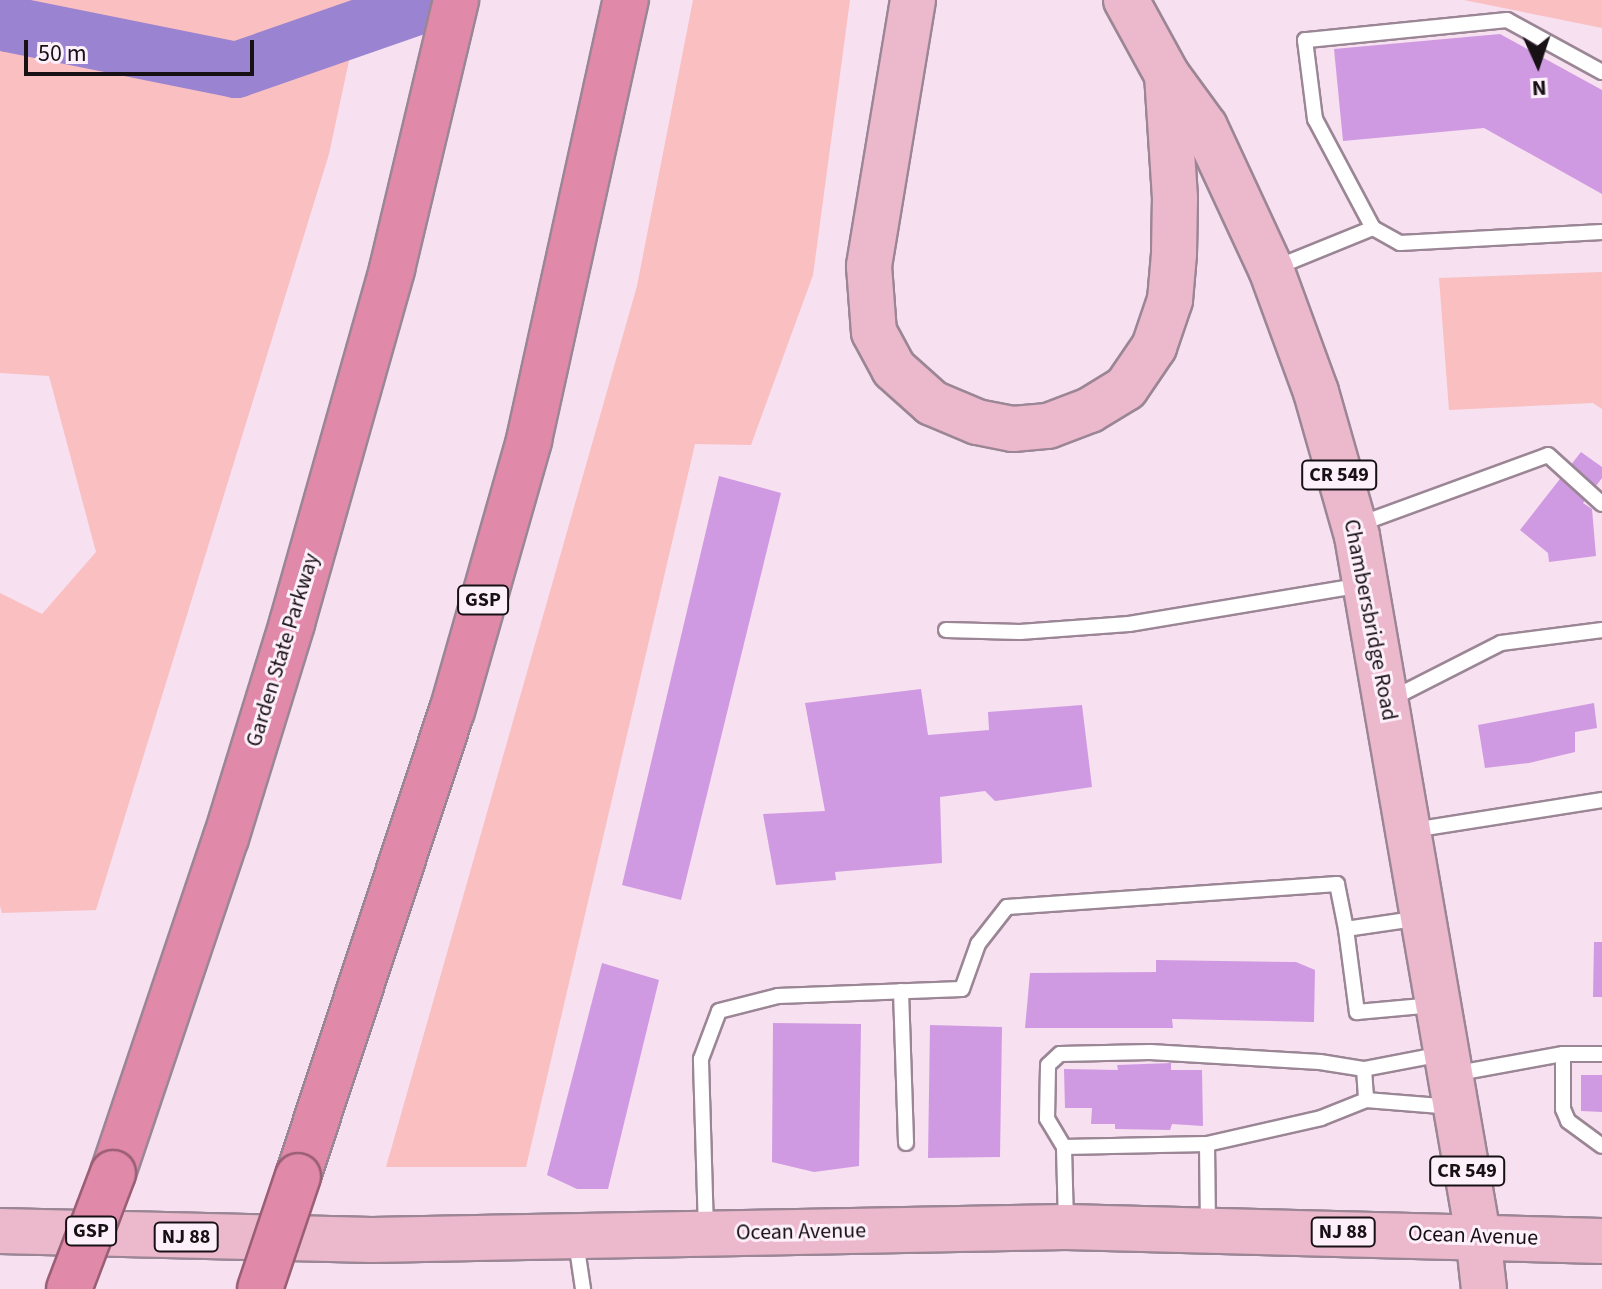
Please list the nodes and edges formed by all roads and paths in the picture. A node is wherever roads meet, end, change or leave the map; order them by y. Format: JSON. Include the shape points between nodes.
{"nodes":[{"id":1,"x":456,"y":0,"type":"edge"},
{"id":2,"x":913,"y":0,"type":"edge"},
{"id":3,"x":1126,"y":0,"type":"edge"},
{"id":4,"x":624,"y":6,"type":"edge"},
{"id":5,"x":1602,"y":72,"type":"edge"},
{"id":6,"x":1167,"y":75,"type":"junction"},
{"id":7,"x":1373,"y":228,"type":"junction"},
{"id":8,"x":1602,"y":232,"type":"edge"},
{"id":9,"x":1271,"y":269,"type":"junction"},
{"id":10,"x":1602,"y":504,"type":"edge"},
{"id":11,"x":1354,"y":526,"type":"junction"},
{"id":12,"x":1367,"y":584,"type":"junction"},
{"id":13,"x":946,"y":630,"type":"dead end"},
{"id":14,"x":1602,"y":630,"type":"edge"},
{"id":15,"x":1387,"y":701,"type":"junction"},
{"id":16,"x":1602,"y":800,"type":"edge"},
{"id":17,"x":1409,"y":831,"type":"junction"},
{"id":18,"x":1423,"y":918,"type":"junction"},
{"id":19,"x":1346,"y":929,"type":"junction"},
{"id":20,"x":901,"y":991,"type":"junction"},
{"id":21,"x":1438,"y":1005,"type":"junction"},
{"id":22,"x":1563,"y":1054,"type":"junction"},
{"id":23,"x":1602,"y":1054,"type":"edge"},
{"id":24,"x":1364,"y":1069,"type":"junction"},
{"id":25,"x":1450,"y":1078,"type":"junction"},
{"id":26,"x":1366,"y":1100,"type":"junction"},
{"id":27,"x":906,"y":1143,"type":"dead end"},
{"id":28,"x":1207,"y":1144,"type":"junction"},
{"id":29,"x":1602,"y":1146,"type":"edge"},
{"id":30,"x":1064,"y":1147,"type":"junction"},
{"id":31,"x":1066,"y":1227,"type":"junction"},
{"id":32,"x":1208,"y":1230,"type":"junction"},
{"id":33,"x":0,"y":1231,"type":"edge"},
{"id":34,"x":706,"y":1233,"type":"junction"},
{"id":35,"x":1478,"y":1235,"type":"junction"},
{"id":36,"x":575,"y":1238,"type":"junction"},
{"id":37,"x":1602,"y":1241,"type":"edge"},
{"id":38,"x":69,"y":1289,"type":"edge"},
{"id":39,"x":260,"y":1289,"type":"edge"},
{"id":40,"x":583,"y":1289,"type":"edge"},
{"id":41,"x":1484,"y":1289,"type":"edge"}],
"edges":[{"from":1,"to":38,"type":"highway","name":"Garden State Parkway","number":"GSP","bridge":true,"via":[[388,284],[283,651],[226,838]]},
{"from":2,"to":6,"type":"main road","via":[[869,266],[874,332],[894,369],[932,403],[977,422],[1013,429],[1048,426],[1090,410],[1126,388],[1154,347],[1170,300],[1174,254]]},
{"from":3,"to":6,"type":"main road","name":"Chambersbridge Road","number":"CR 549"},
{"from":4,"to":39,"type":"highway","number":"GSP","bridge":true,"via":[[529,440],[452,711]]},
{"from":5,"to":7,"type":"lane","via":[[1507,20],[1305,40],[1315,119]]},
{"from":6,"to":9,"type":"main road","name":"Chambersbridge Road","number":"CR 549","via":[[1205,127]]},
{"from":7,"to":8,"type":"lane","via":[[1400,243]]},
{"from":7,"to":9,"type":"lane"},
{"from":9,"to":11,"type":"main road","name":"Chambersbridge Road","number":"CR 549","via":[[1316,392]]},
{"from":10,"to":11,"type":"lane","via":[[1548,455]]},
{"from":11,"to":12,"type":"main road","name":"Chambersbridge Road","number":"CR 549"},
{"from":12,"to":13,"type":"lane","via":[[1129,624],[1020,632]]},
{"from":12,"to":15,"type":"main road","name":"Chambersbridge Road","number":"CR 549"},
{"from":14,"to":15,"type":"lane","via":[[1501,643]]},
{"from":15,"to":17,"type":"main road","name":"Chambersbridge Road","number":"CR 549"},
{"from":16,"to":17,"type":"lane"},
{"from":17,"to":18,"type":"main road","name":"Chambersbridge Road","number":"CR 549"},
{"from":18,"to":19,"type":"lane"},
{"from":18,"to":21,"type":"main road","name":"Chambersbridge Road","number":"CR 549"},
{"from":19,"to":20,"type":"lane","via":[[1337,884],[1007,907],[978,944],[962,989]]},
{"from":19,"to":21,"type":"lane","via":[[1357,1012]]},
{"from":20,"to":27,"type":"lane"},
{"from":20,"to":34,"type":"lane","via":[[778,996],[719,1011],[701,1059]]},
{"from":21,"to":25,"type":"main road","name":"Chambersbridge Road","number":"CR 549"},
{"from":22,"to":23,"type":"lane"},
{"from":22,"to":25,"type":"lane"},
{"from":22,"to":29,"type":"lane","via":[[1563,1109],[1568,1121]]},
{"from":24,"to":25,"type":"lane"},
{"from":24,"to":26,"type":"lane"},
{"from":24,"to":30,"type":"lane","via":[[1150,1052],[1060,1054],[1048,1065],[1047,1119]]},
{"from":25,"to":26,"type":"lane"},
{"from":25,"to":35,"type":"main road","name":"Chambersbridge Road","number":"CR 549"},
{"from":26,"to":28,"type":"lane","via":[[1321,1118]]},
{"from":28,"to":30,"type":"lane"},
{"from":28,"to":32,"type":"lane"},
{"from":30,"to":31,"type":"lane"},
{"from":31,"to":32,"type":"main road","name":"Ocean Avenue","number":"NJ 88"},
{"from":31,"to":34,"type":"main road","name":"Ocean Avenue","number":"NJ 88"},
{"from":32,"to":35,"type":"main road","name":"Ocean Avenue","number":"NJ 88"},
{"from":33,"to":36,"type":"main road","name":"Ocean Avenue","number":"NJ 88","via":[[372,1240]]},
{"from":34,"to":36,"type":"main road","name":"Ocean Avenue","number":"NJ 88"},
{"from":35,"to":37,"type":"main road","name":"Ocean Avenue","number":"NJ 88"},
{"from":35,"to":41,"type":"main road","number":"CR 549"},
{"from":36,"to":40,"type":"lane"}]}
